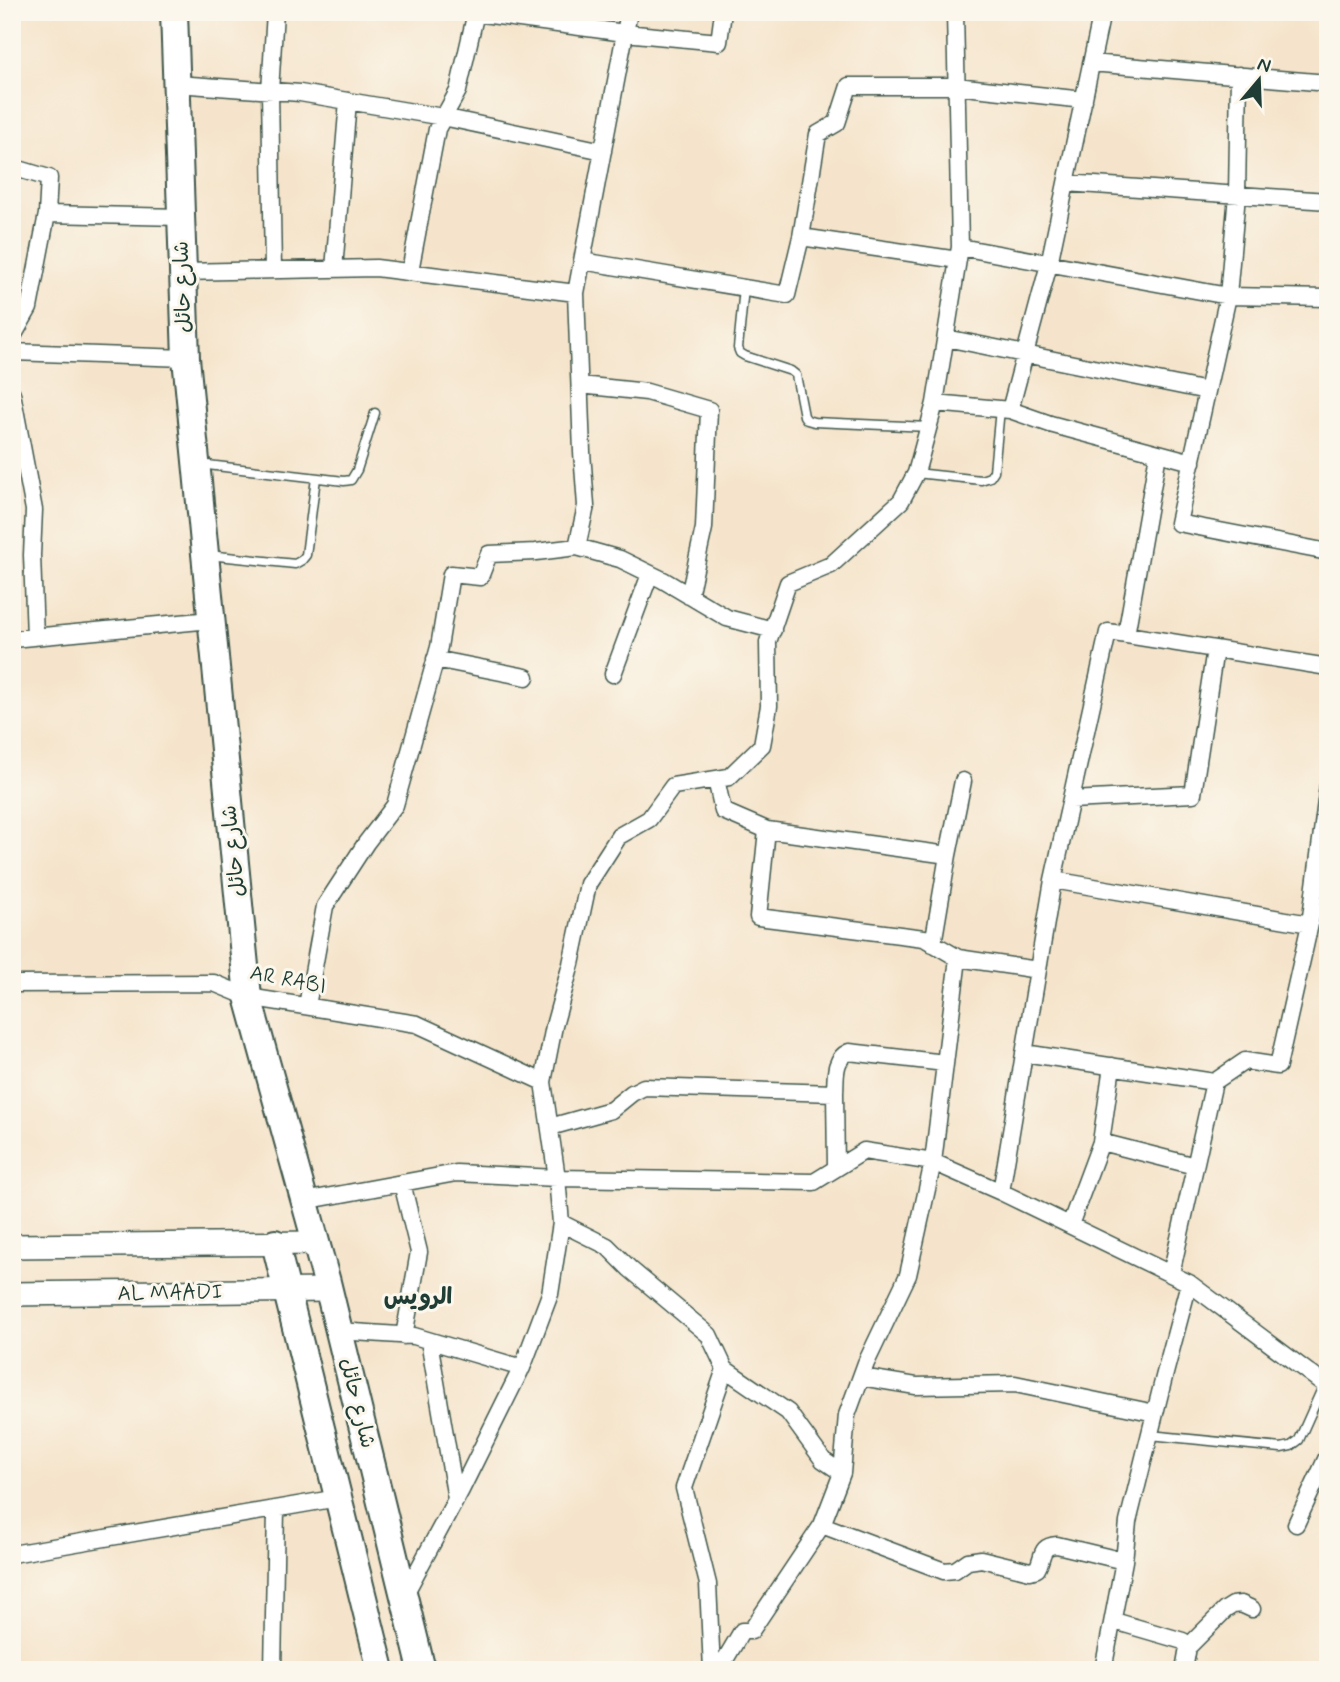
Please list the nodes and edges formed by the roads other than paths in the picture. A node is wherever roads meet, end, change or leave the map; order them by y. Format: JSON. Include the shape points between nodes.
{"nodes":[{"id":1,"x":174,"y":12,"type":"edge"},
{"id":2,"x":275,"y":12,"type":"edge"},
{"id":3,"x":629,"y":12,"type":"edge"},
{"id":4,"x":723,"y":12,"type":"edge"},
{"id":5,"x":955,"y":12,"type":"edge"},
{"id":6,"x":1102,"y":12,"type":"edge"},
{"id":7,"x":475,"y":13,"type":"edge"},
{"id":8,"x":625,"y":33,"type":"junction"},
{"id":9,"x":1091,"y":63,"type":"junction"},
{"id":10,"x":1239,"y":75,"type":"junction"},
{"id":11,"x":1328,"y":83,"type":"edge"},
{"id":12,"x":177,"y":84,"type":"junction"},
{"id":13,"x":956,"y":86,"type":"junction"},
{"id":14,"x":270,"y":91,"type":"junction"},
{"id":15,"x":1084,"y":100,"type":"junction"},
{"id":16,"x":348,"y":101,"type":"junction"},
{"id":17,"x":443,"y":117,"type":"junction"},
{"id":18,"x":603,"y":151,"type":"junction"},
{"id":19,"x":12,"y":167,"type":"edge"},
{"id":20,"x":1066,"y":183,"type":"junction"},
{"id":21,"x":1237,"y":195,"type":"junction"},
{"id":22,"x":1328,"y":201,"type":"edge"},
{"id":23,"x":47,"y":214,"type":"junction"},
{"id":24,"x":181,"y":217,"type":"junction"},
{"id":25,"x":802,"y":237,"type":"junction"},
{"id":26,"x":959,"y":253,"type":"junction"},
{"id":27,"x":582,"y":261,"type":"junction"},
{"id":28,"x":1049,"y":264,"type":"junction"},
{"id":29,"x":334,"y":269,"type":"junction"},
{"id":30,"x":273,"y":270,"type":"junction"},
{"id":31,"x":410,"y":271,"type":"junction"},
{"id":32,"x":183,"y":272,"type":"junction"},
{"id":33,"x":744,"y":288,"type":"junction"},
{"id":34,"x":576,"y":293,"type":"junction"},
{"id":35,"x":1228,"y":296,"type":"junction"},
{"id":36,"x":1328,"y":298,"type":"edge"},
{"id":37,"x":12,"y":338,"type":"edge"},
{"id":38,"x":946,"y":338,"type":"junction"},
{"id":39,"x":12,"y":352,"type":"edge"},
{"id":40,"x":1025,"y":354,"type":"junction"},
{"id":41,"x":186,"y":358,"type":"junction"},
{"id":42,"x":580,"y":384,"type":"junction"},
{"id":43,"x":1207,"y":391,"type":"junction"},
{"id":44,"x":12,"y":393,"type":"edge"},
{"id":45,"x":935,"y":403,"type":"junction"},
{"id":46,"x":1005,"y":410,"type":"junction"},
{"id":47,"x":375,"y":413,"type":"dead end"},
{"id":48,"x":929,"y":427,"type":"junction"},
{"id":49,"x":1158,"y":454,"type":"junction"},
{"id":50,"x":1192,"y":462,"type":"junction"},
{"id":51,"x":196,"y":463,"type":"junction"},
{"id":52,"x":916,"y":473,"type":"junction"},
{"id":53,"x":316,"y":478,"type":"junction"},
{"id":54,"x":578,"y":547,"type":"junction"},
{"id":55,"x":1328,"y":552,"type":"edge"},
{"id":56,"x":205,"y":555,"type":"junction"},
{"id":57,"x":650,"y":574,"type":"junction"},
{"id":58,"x":689,"y":596,"type":"junction"},
{"id":59,"x":211,"y":620,"type":"junction"},
{"id":60,"x":773,"y":630,"type":"junction"},
{"id":61,"x":1126,"y":635,"type":"junction"},
{"id":62,"x":35,"y":637,"type":"junction"},
{"id":63,"x":12,"y":639,"type":"edge"},
{"id":64,"x":1215,"y":649,"type":"junction"},
{"id":65,"x":435,"y":659,"type":"junction"},
{"id":66,"x":1328,"y":667,"type":"edge"},
{"id":67,"x":614,"y":674,"type":"dead end"},
{"id":68,"x":526,"y":677,"type":"dead end"},
{"id":69,"x":716,"y":779,"type":"junction"},
{"id":70,"x":963,"y":780,"type":"dead end"},
{"id":71,"x":1328,"y":786,"type":"edge"},
{"id":72,"x":1070,"y":800,"type":"junction"},
{"id":73,"x":1326,"y":820,"type":"edge"},
{"id":74,"x":766,"y":830,"type":"junction"},
{"id":75,"x":948,"y":855,"type":"junction"},
{"id":76,"x":1053,"y":880,"type":"junction"},
{"id":77,"x":1310,"y":924,"type":"junction"},
{"id":78,"x":933,"y":943,"type":"junction"},
{"id":79,"x":958,"y":958,"type":"junction"},
{"id":80,"x":1038,"y":970,"type":"junction"},
{"id":81,"x":12,"y":984,"type":"edge"},
{"id":82,"x":248,"y":997,"type":"junction"},
{"id":83,"x":307,"y":1006,"type":"junction"},
{"id":84,"x":1024,"y":1053,"type":"junction"},
{"id":85,"x":945,"y":1063,"type":"junction"},
{"id":86,"x":1112,"y":1066,"type":"junction"},
{"id":87,"x":543,"y":1082,"type":"junction"},
{"id":88,"x":1214,"y":1082,"type":"junction"},
{"id":89,"x":835,"y":1093,"type":"junction"},
{"id":90,"x":550,"y":1127,"type":"junction"},
{"id":91,"x":1101,"y":1142,"type":"junction"},
{"id":92,"x":933,"y":1162,"type":"junction"},
{"id":93,"x":1195,"y":1166,"type":"junction"},
{"id":94,"x":836,"y":1168,"type":"junction"},
{"id":95,"x":557,"y":1178,"type":"junction"},
{"id":96,"x":402,"y":1183,"type":"junction"},
{"id":97,"x":1001,"y":1192,"type":"junction"},
{"id":98,"x":304,"y":1201,"type":"junction"},
{"id":99,"x":561,"y":1223,"type":"junction"},
{"id":100,"x":1070,"y":1225,"type":"junction"},
{"id":101,"x":275,"y":1243,"type":"junction"},
{"id":102,"x":316,"y":1243,"type":"junction"},
{"id":103,"x":12,"y":1246,"type":"edge"},
{"id":104,"x":1171,"y":1274,"type":"junction"},
{"id":105,"x":1189,"y":1283,"type":"junction"},
{"id":106,"x":329,"y":1290,"type":"junction"},
{"id":107,"x":287,"y":1292,"type":"junction"},
{"id":108,"x":12,"y":1294,"type":"edge"},
{"id":109,"x":339,"y":1331,"type":"junction"},
{"id":110,"x":404,"y":1336,"type":"junction"},
{"id":111,"x":429,"y":1341,"type":"junction"},
{"id":112,"x":522,"y":1368,"type":"junction"},
{"id":113,"x":725,"y":1369,"type":"junction"},
{"id":114,"x":861,"y":1377,"type":"junction"},
{"id":115,"x":1326,"y":1386,"type":"edge"},
{"id":116,"x":1155,"y":1413,"type":"junction"},
{"id":117,"x":1150,"y":1435,"type":"junction"},
{"id":118,"x":1328,"y":1455,"type":"edge"},
{"id":119,"x":842,"y":1473,"type":"junction"},
{"id":120,"x":338,"y":1498,"type":"junction"},
{"id":121,"x":456,"y":1499,"type":"junction"},
{"id":122,"x":276,"y":1509,"type":"junction"},
{"id":123,"x":1296,"y":1524,"type":"dead end"},
{"id":124,"x":822,"y":1525,"type":"junction"},
{"id":125,"x":12,"y":1554,"type":"edge"},
{"id":126,"x":1124,"y":1561,"type":"junction"},
{"id":127,"x":404,"y":1596,"type":"junction"},
{"id":128,"x":1252,"y":1609,"type":"dead end"},
{"id":129,"x":1114,"y":1620,"type":"junction"},
{"id":130,"x":1188,"y":1647,"type":"junction"},
{"id":131,"x":273,"y":1670,"type":"edge"},
{"id":132,"x":381,"y":1670,"type":"edge"},
{"id":133,"x":422,"y":1670,"type":"edge"},
{"id":134,"x":712,"y":1670,"type":"edge"},
{"id":135,"x":719,"y":1670,"type":"edge"},
{"id":136,"x":1103,"y":1670,"type":"edge"},
{"id":137,"x":1184,"y":1670,"type":"edge"}],
"edges":[{"from":1,"to":12,"type":"main road","name":"شارع حائل"},
{"from":2,"to":14,"type":"street"},
{"from":3,"to":8,"type":"street"},
{"from":4,"to":8,"type":"street","via":[[719,42]]},
{"from":5,"to":13,"type":"street"},
{"from":6,"to":9,"type":"street"},
{"from":7,"to":8,"type":"street"},
{"from":7,"to":17,"type":"street","via":[[458,91]]},
{"from":8,"to":18,"type":"street"},
{"from":9,"to":10,"type":"street"},
{"from":9,"to":15,"type":"street"},
{"from":10,"to":11,"type":"street"},
{"from":10,"to":21,"type":"street"},
{"from":12,"to":14,"type":"street"},
{"from":12,"to":24,"type":"main road","name":"شارع حائل"},
{"from":13,"to":15,"type":"street"},
{"from":13,"to":25,"type":"street","via":[[849,86],[837,123],[818,134]]},
{"from":13,"to":26,"type":"street"},
{"from":14,"to":16,"type":"street"},
{"from":14,"to":30,"type":"street"},
{"from":15,"to":20,"type":"street"},
{"from":16,"to":17,"type":"street"},
{"from":16,"to":29,"type":"street"},
{"from":17,"to":18,"type":"street"},
{"from":17,"to":31,"type":"street"},
{"from":18,"to":27,"type":"street"},
{"from":19,"to":23,"type":"street","via":[[49,178]]},
{"from":20,"to":21,"type":"street"},
{"from":20,"to":28,"type":"street"},
{"from":21,"to":22,"type":"street"},
{"from":21,"to":35,"type":"street"},
{"from":23,"to":24,"type":"street"},
{"from":23,"to":37,"type":"street","via":[[29,308]]},
{"from":24,"to":32,"type":"main road","name":"شارع حائل"},
{"from":25,"to":26,"type":"street"},
{"from":25,"to":33,"type":"street","via":[[787,295]]},
{"from":26,"to":28,"type":"street"},
{"from":26,"to":38,"type":"street"},
{"from":27,"to":33,"type":"street"},
{"from":27,"to":34,"type":"street"},
{"from":28,"to":35,"type":"street"},
{"from":28,"to":40,"type":"street"},
{"from":29,"to":30,"type":"street"},
{"from":29,"to":31,"type":"street"},
{"from":30,"to":32,"type":"street"},
{"from":31,"to":34,"type":"street"},
{"from":32,"to":41,"type":"main road","name":"شارع حائل"},
{"from":33,"to":48,"type":"lane","via":[[740,353],[796,375],[807,420]]},
{"from":34,"to":42,"type":"street"},
{"from":35,"to":36,"type":"street"},
{"from":35,"to":43,"type":"street"},
{"from":38,"to":40,"type":"street"},
{"from":38,"to":45,"type":"street"},
{"from":39,"to":41,"type":"street"},
{"from":40,"to":43,"type":"street"},
{"from":40,"to":46,"type":"street"},
{"from":41,"to":51,"type":"main road","name":"شارع حائل"},
{"from":42,"to":54,"type":"street","via":[[586,506]]},
{"from":42,"to":58,"type":"street","via":[[647,392],[709,410],[704,528]]},
{"from":43,"to":50,"type":"street"},
{"from":44,"to":62,"type":"street","via":[[34,510]]},
{"from":45,"to":46,"type":"street"},
{"from":45,"to":48,"type":"street"},
{"from":46,"to":49,"type":"street"},
{"from":46,"to":52,"type":"lane","via":[[990,477]]},
{"from":47,"to":53,"type":"lane","via":[[351,480]]},
{"from":48,"to":52,"type":"street"},
{"from":49,"to":50,"type":"street"},
{"from":49,"to":61,"type":"street"},
{"from":50,"to":55,"type":"street","via":[[1178,523]]},
{"from":51,"to":53,"type":"lane"},
{"from":51,"to":56,"type":"main road","name":"شارع حائل"},
{"from":52,"to":60,"type":"street","via":[[901,501],[831,565],[788,583]]},
{"from":53,"to":56,"type":"lane","via":[[302,560],[295,564]]},
{"from":54,"to":57,"type":"street","via":[[620,559]]},
{"from":54,"to":65,"type":"street","via":[[489,554],[480,577],[451,574]]},
{"from":56,"to":59,"type":"main road","name":"شارع حائل"},
{"from":57,"to":58,"type":"street"},
{"from":57,"to":67,"type":"street"},
{"from":58,"to":60,"type":"street","via":[[727,618]]},
{"from":59,"to":62,"type":"street"},
{"from":59,"to":82,"type":"main road","name":"شارع حائل"},
{"from":60,"to":69,"type":"street","via":[[768,642],[769,706],[762,745],[729,777]]},
{"from":61,"to":64,"type":"street"},
{"from":61,"to":72,"type":"street","via":[[1108,632]]},
{"from":62,"to":63,"type":"street"},
{"from":64,"to":66,"type":"street"},
{"from":64,"to":72,"type":"street","via":[[1193,794]]},
{"from":65,"to":68,"type":"street"},
{"from":65,"to":83,"type":"street","via":[[395,805],[325,906]]},
{"from":69,"to":74,"type":"street","via":[[723,811]]},
{"from":69,"to":87,"type":"street","via":[[673,786],[649,819],[619,836],[588,884]]},
{"from":70,"to":75,"type":"street"},
{"from":71,"to":73,"type":"street"},
{"from":72,"to":76,"type":"street"},
{"from":73,"to":77,"type":"street"},
{"from":74,"to":75,"type":"street"},
{"from":74,"to":78,"type":"street","via":[[758,917],[924,938]]},
{"from":75,"to":78,"type":"street"},
{"from":76,"to":77,"type":"street"},
{"from":76,"to":80,"type":"street"},
{"from":77,"to":88,"type":"street","via":[[1278,1066],[1245,1061]]},
{"from":78,"to":79,"type":"street"},
{"from":79,"to":80,"type":"street"},
{"from":79,"to":85,"type":"street"},
{"from":80,"to":84,"type":"street"},
{"from":81,"to":82,"type":"street","name":"AR RABI","via":[[214,983]]},
{"from":82,"to":83,"type":"street","name":"AR RABI"},
{"from":82,"to":98,"type":"main road","name":"شارع حائل"},
{"from":83,"to":87,"type":"street","name":"AR RABI","via":[[417,1024]]},
{"from":84,"to":86,"type":"street"},
{"from":84,"to":97,"type":"street"},
{"from":85,"to":89,"type":"street","via":[[849,1052],[839,1059]]},
{"from":85,"to":92,"type":"street"},
{"from":86,"to":88,"type":"street"},
{"from":86,"to":91,"type":"street"},
{"from":87,"to":90,"type":"street"},
{"from":88,"to":93,"type":"street"},
{"from":89,"to":90,"type":"street","via":[[644,1087],[611,1110]]},
{"from":89,"to":94,"type":"street"},
{"from":90,"to":95,"type":"street"},
{"from":91,"to":93,"type":"street"},
{"from":91,"to":100,"type":"street"},
{"from":92,"to":94,"type":"street","via":[[864,1151]]},
{"from":92,"to":97,"type":"street"},
{"from":92,"to":114,"type":"street","via":[[908,1275]]},
{"from":93,"to":104,"type":"street"},
{"from":94,"to":95,"type":"street","via":[[814,1182]]},
{"from":95,"to":96,"type":"street","via":[[456,1173]]},
{"from":95,"to":99,"type":"street"},
{"from":96,"to":98,"type":"street"},
{"from":96,"to":110,"type":"street","via":[[419,1252]]},
{"from":97,"to":100,"type":"street"},
{"from":98,"to":102,"type":"main road","name":"شارع حائل"},
{"from":99,"to":112,"type":"street","via":[[550,1294]]},
{"from":99,"to":113,"type":"street","via":[[607,1246],[709,1335]]},
{"from":100,"to":104,"type":"street"},
{"from":101,"to":102,"type":"street"},
{"from":101,"to":103,"type":"street"},
{"from":101,"to":107,"type":"main road","name":"شارع حائل"},
{"from":102,"to":106,"type":"main road","name":"شارع حائل"},
{"from":104,"to":105,"type":"street"},
{"from":105,"to":115,"type":"street"},
{"from":105,"to":116,"type":"street"},
{"from":106,"to":107,"type":"street","name":"AL MAADI"},
{"from":106,"to":109,"type":"main road","name":"شارع حائل"},
{"from":107,"to":108,"type":"street","name":"AL MAADI"},
{"from":107,"to":120,"type":"main road","name":"شارع حائل"},
{"from":109,"to":110,"type":"street"},
{"from":109,"to":127,"type":"main road","name":"شارع حائل"},
{"from":110,"to":111,"type":"street"},
{"from":111,"to":112,"type":"street"},
{"from":111,"to":121,"type":"street"},
{"from":112,"to":121,"type":"street"},
{"from":113,"to":119,"type":"street","via":[[788,1412],[823,1461]]},
{"from":113,"to":134,"type":"street","via":[[684,1488],[708,1584]]},
{"from":114,"to":116,"type":"street","via":[[916,1385],[1015,1384]]},
{"from":114,"to":119,"type":"street","via":[[847,1415]]},
{"from":115,"to":117,"type":"lane","via":[[1291,1447]]},
{"from":116,"to":117,"type":"street"},
{"from":117,"to":126,"type":"street","via":[[1128,1522]]},
{"from":118,"to":123,"type":"street"},
{"from":119,"to":124,"type":"street"},
{"from":120,"to":122,"type":"street"},
{"from":120,"to":132,"type":"main road","name":"شارع حائل"},
{"from":121,"to":127,"type":"street"},
{"from":122,"to":125,"type":"street"},
{"from":122,"to":131,"type":"street"},
{"from":124,"to":126,"type":"street","via":[[944,1571],[981,1559],[1030,1572],[1037,1569],[1044,1550],[1051,1545]]},
{"from":124,"to":135,"type":"street","via":[[751,1631],[742,1631]]},
{"from":126,"to":129,"type":"street"},
{"from":127,"to":133,"type":"main road","name":"شارع حائل"},
{"from":128,"to":130,"type":"street","via":[[1233,1605]]},
{"from":129,"to":130,"type":"street"},
{"from":129,"to":136,"type":"street"},
{"from":130,"to":137,"type":"street"}]}
